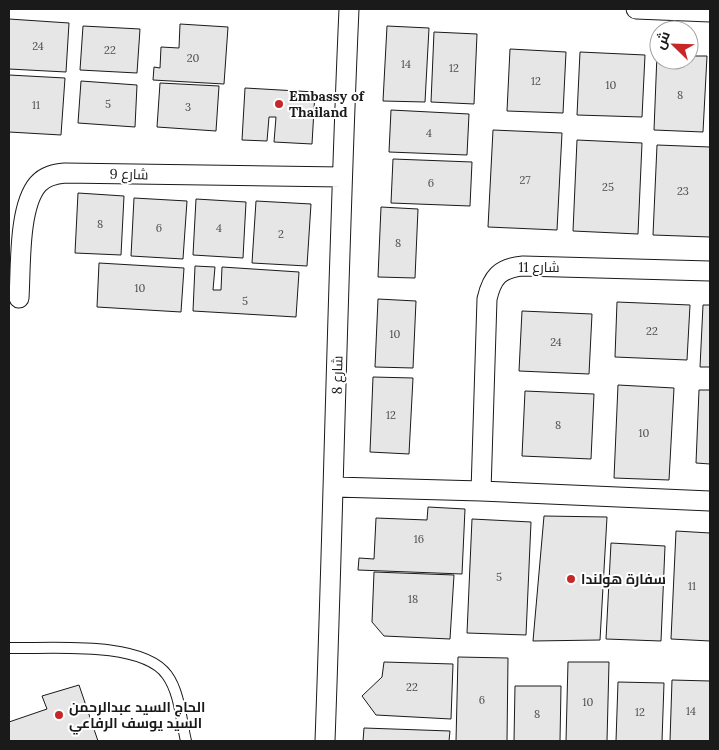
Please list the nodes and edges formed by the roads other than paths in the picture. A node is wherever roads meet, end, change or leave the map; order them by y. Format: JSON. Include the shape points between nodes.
{"nodes":[{"id":1,"x":349,"y":9,"type":"edge"},
{"id":2,"x":636,"y":9,"type":"edge"},
{"id":3,"x":650,"y":9,"type":"edge"},
{"id":4,"x":710,"y":11,"type":"edge"},
{"id":5,"x":342,"y":177,"type":"junction"},
{"id":6,"x":710,"y":271,"type":"edge"},
{"id":7,"x":19,"y":298,"type":"dead end"},
{"id":8,"x":334,"y":487,"type":"junction"},
{"id":9,"x":481,"y":491,"type":"junction"},
{"id":10,"x":710,"y":501,"type":"edge"},
{"id":11,"x":9,"y":648,"type":"edge"},
{"id":12,"x":186,"y":741,"type":"edge"},
{"id":13,"x":325,"y":741,"type":"edge"}],
"edges":[{"from":1,"to":5,"type":"street","name":"شارع 8"},
{"from":2,"to":3,"type":"street"},
{"from":3,"to":4,"type":"street"},
{"from":5,"to":7,"type":"street","name":"شارع 9","via":[[53,174],[38,183],[27,204]]},
{"from":5,"to":8,"type":"street","name":"شارع 8"},
{"from":6,"to":9,"type":"street","name":"شارع 11","via":[[523,266],[501,272],[487,299]]},
{"from":8,"to":9,"type":"street"},
{"from":8,"to":13,"type":"street","name":"شارع 8"},
{"from":9,"to":10,"type":"street"},
{"from":11,"to":12,"type":"lane","via":[[107,649],[143,658],[167,675]]}]}
